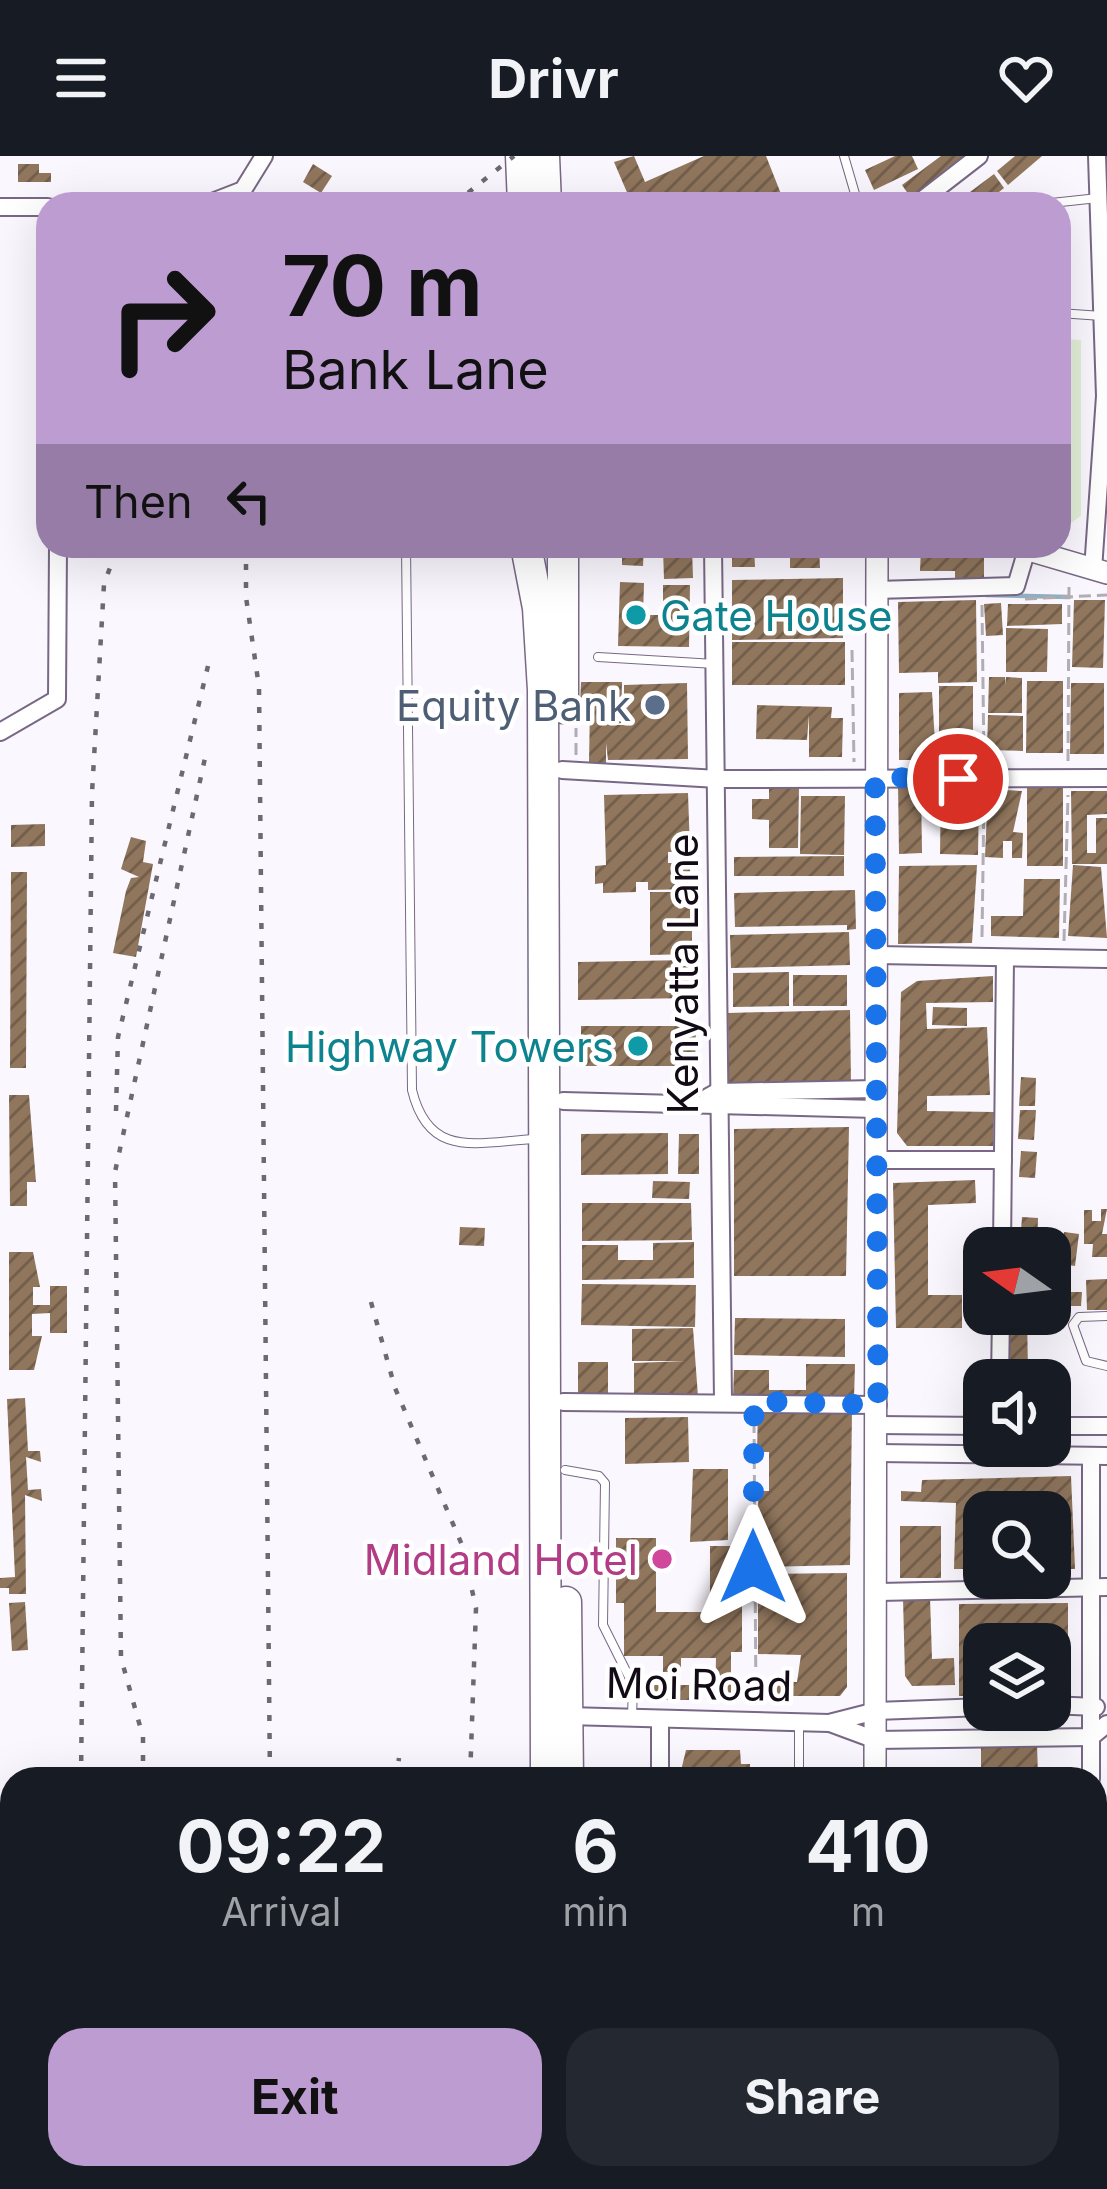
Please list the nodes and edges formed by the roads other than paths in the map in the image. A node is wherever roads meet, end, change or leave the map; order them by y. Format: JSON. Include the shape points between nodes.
{"nodes":[{"id":1,"x":264,"y":156,"type":"edge"},
{"id":2,"x":521,"y":156,"type":"edge"},
{"id":3,"x":544,"y":156,"type":"edge"},
{"id":4,"x":844,"y":156,"type":"edge"},
{"id":5,"x":979,"y":156,"type":"edge"},
{"id":6,"x":1097,"y":156,"type":"edge"},
{"id":7,"x":238,"y":192,"type":"edge"},
{"id":8,"x":522,"y":192,"type":"edge"},
{"id":9,"x":546,"y":192,"type":"edge"},
{"id":10,"x":854,"y":192,"type":"edge"},
{"id":11,"x":932,"y":192,"type":"edge"},
{"id":12,"x":1102,"y":199,"type":"edge"},
{"id":13,"x":1071,"y":202,"type":"edge"},
{"id":14,"x":0,"y":207,"type":"edge"},
{"id":15,"x":36,"y":207,"type":"edge"},
{"id":16,"x":1071,"y":314,"type":"edge"},
{"id":17,"x":1103,"y":316,"type":"junction"},
{"id":18,"x":58,"y":558,"type":"edge"},
{"id":19,"x":406,"y":558,"type":"edge"},
{"id":20,"x":528,"y":558,"type":"edge"},
{"id":21,"x":563,"y":558,"type":"edge"},
{"id":22,"x":713,"y":558,"type":"edge"},
{"id":23,"x":877,"y":558,"type":"edge"},
{"id":24,"x":1020,"y":558,"type":"edge"},
{"id":25,"x":1050,"y":558,"type":"edge"},
{"id":26,"x":1100,"y":571,"type":"edge"},
{"id":27,"x":876,"y":590,"type":"junction"},
{"id":28,"x":598,"y":657,"type":"dead end"},
{"id":29,"x":716,"y":664,"type":"junction"},
{"id":30,"x":0,"y":733,"type":"edge"},
{"id":31,"x":562,"y":770,"type":"junction"},
{"id":32,"x":865,"y":777,"type":"junction"},
{"id":33,"x":1107,"y":778,"type":"edge"},
{"id":34,"x":718,"y":779,"type":"junction"},
{"id":35,"x":877,"y":955,"type":"junction"},
{"id":36,"x":1005,"y":958,"type":"junction"},
{"id":37,"x":1107,"y":959,"type":"edge"},
{"id":38,"x":876,"y":1099,"type":"junction"},
{"id":39,"x":712,"y":1100,"type":"junction"},
{"id":40,"x":563,"y":1101,"type":"junction"},
{"id":41,"x":542,"y":1138,"type":"junction"},
{"id":42,"x":875,"y":1160,"type":"junction"},
{"id":43,"x":1003,"y":1160,"type":"junction"},
{"id":44,"x":1002,"y":1227,"type":"edge"},
{"id":45,"x":1107,"y":1316,"type":"edge"},
{"id":46,"x":1107,"y":1366,"type":"edge"},
{"id":47,"x":723,"y":1401,"type":"junction"},
{"id":48,"x":562,"y":1402,"type":"junction"},
{"id":49,"x":877,"y":1415,"type":"junction"},
{"id":50,"x":922,"y":1425,"type":"junction"},
{"id":51,"x":963,"y":1426,"type":"edge"},
{"id":52,"x":1071,"y":1426,"type":"edge"},
{"id":53,"x":1107,"y":1426,"type":"edge"},
{"id":54,"x":963,"y":1452,"type":"edge"},
{"id":55,"x":877,"y":1453,"type":"junction"},
{"id":56,"x":923,"y":1453,"type":"junction"},
{"id":57,"x":1099,"y":1456,"type":"edge"},
{"id":58,"x":565,"y":1471,"type":"junction"},
{"id":59,"x":1098,"y":1587,"type":"edge"},
{"id":60,"x":879,"y":1592,"type":"junction"},
{"id":61,"x":1090,"y":1703,"type":"junction"},
{"id":62,"x":1071,"y":1704,"type":"edge"},
{"id":63,"x":963,"y":1708,"type":"edge"},
{"id":64,"x":876,"y":1711,"type":"junction"},
{"id":65,"x":1107,"y":1714,"type":"edge"},
{"id":66,"x":567,"y":1716,"type":"junction"},
{"id":67,"x":632,"y":1719,"type":"junction"},
{"id":68,"x":660,"y":1720,"type":"junction"},
{"id":69,"x":799,"y":1722,"type":"junction"},
{"id":70,"x":829,"y":1723,"type":"junction"},
{"id":71,"x":1107,"y":1724,"type":"edge"},
{"id":72,"x":1091,"y":1737,"type":"junction"},
{"id":73,"x":876,"y":1740,"type":"junction"},
{"id":74,"x":546,"y":1767,"type":"edge"},
{"id":75,"x":568,"y":1767,"type":"edge"},
{"id":76,"x":660,"y":1767,"type":"edge"},
{"id":77,"x":799,"y":1767,"type":"edge"},
{"id":78,"x":875,"y":1767,"type":"edge"},
{"id":79,"x":1091,"y":1767,"type":"edge"}],
"edges":[{"from":1,"to":7,"type":"street"},
{"from":2,"to":8,"type":"highway"},
{"from":3,"to":9,"type":"highway"},
{"from":4,"to":10,"type":"lane"},
{"from":5,"to":11,"type":"street"},
{"from":6,"to":12,"type":"street"},
{"from":12,"to":13,"type":"lane"},
{"from":12,"to":17,"type":"street"},
{"from":14,"to":15,"type":"street"},
{"from":16,"to":17,"type":"lane"},
{"from":17,"to":26,"type":"street"},
{"from":18,"to":30,"type":"street","via":[[57,699]]},
{"from":19,"to":41,"type":"lane","via":[[412,1090],[418,1114],[441,1138]]},
{"from":20,"to":41,"type":"highway","via":[[543,690]]},
{"from":21,"to":31,"type":"highway"},
{"from":22,"to":29,"type":"street","name":"Kenyatta Lane"},
{"from":23,"to":27,"type":"street"},
{"from":24,"to":27,"type":"street","via":[[1016,586]]},
{"from":25,"to":26,"type":"street"},
{"from":27,"to":32,"type":"street"},
{"from":28,"to":29,"type":"lane"},
{"from":29,"to":34,"type":"street","name":"Kenyatta Lane"},
{"from":31,"to":34,"type":"street"},
{"from":31,"to":40,"type":"highway"},
{"from":32,"to":33,"type":"street"},
{"from":32,"to":34,"type":"street"},
{"from":32,"to":35,"type":"street"},
{"from":34,"to":39,"type":"street","name":"Kenyatta Lane"},
{"from":35,"to":36,"type":"street"},
{"from":35,"to":38,"type":"street"},
{"from":36,"to":37,"type":"street"},
{"from":36,"to":43,"type":"street"},
{"from":38,"to":39,"type":"street"},
{"from":38,"to":42,"type":"street"},
{"from":39,"to":40,"type":"street"},
{"from":39,"to":47,"type":"street","name":"Kenyatta Lane"},
{"from":40,"to":48,"type":"highway"},
{"from":41,"to":74,"type":"highway"},
{"from":42,"to":43,"type":"street"},
{"from":42,"to":49,"type":"street"},
{"from":43,"to":44,"type":"street"},
{"from":45,"to":46,"type":"lane","via":[[1079,1317],[1073,1331],[1086,1360]]},
{"from":47,"to":48,"type":"street"},
{"from":47,"to":49,"type":"street"},
{"from":48,"to":58,"type":"highway"},
{"from":49,"to":50,"type":"street"},
{"from":49,"to":55,"type":"street"},
{"from":50,"to":51,"type":"street"},
{"from":50,"to":56,"type":"street"},
{"from":52,"to":53,"type":"street"},
{"from":54,"to":56,"type":"street"},
{"from":55,"to":56,"type":"street"},
{"from":55,"to":60,"type":"street"},
{"from":57,"to":59,"type":"street"},
{"from":58,"to":66,"type":"highway"},
{"from":58,"to":67,"type":"lane","via":[[605,1483],[603,1625],[633,1685]]},
{"from":59,"to":60,"type":"street"},
{"from":59,"to":61,"type":"street"},
{"from":60,"to":64,"type":"street"},
{"from":61,"to":62,"type":"street"},
{"from":61,"to":65,"type":"street"},
{"from":61,"to":72,"type":"street"},
{"from":63,"to":64,"type":"street","name":"Moi Road"},
{"from":64,"to":70,"type":"street","name":"Moi Road"},
{"from":64,"to":73,"type":"street"},
{"from":66,"to":67,"type":"street","name":"Moi Road"},
{"from":66,"to":75,"type":"highway"},
{"from":67,"to":68,"type":"street","name":"Moi Road"},
{"from":68,"to":69,"type":"street","name":"Moi Road"},
{"from":68,"to":76,"type":"street"},
{"from":69,"to":70,"type":"street","name":"Moi Road"},
{"from":69,"to":77,"type":"lane"},
{"from":70,"to":73,"type":"street","name":"Moi Road"},
{"from":71,"to":72,"type":"street"},
{"from":72,"to":73,"type":"street","name":"Moi Road"},
{"from":72,"to":79,"type":"street"},
{"from":73,"to":78,"type":"street"}]}
